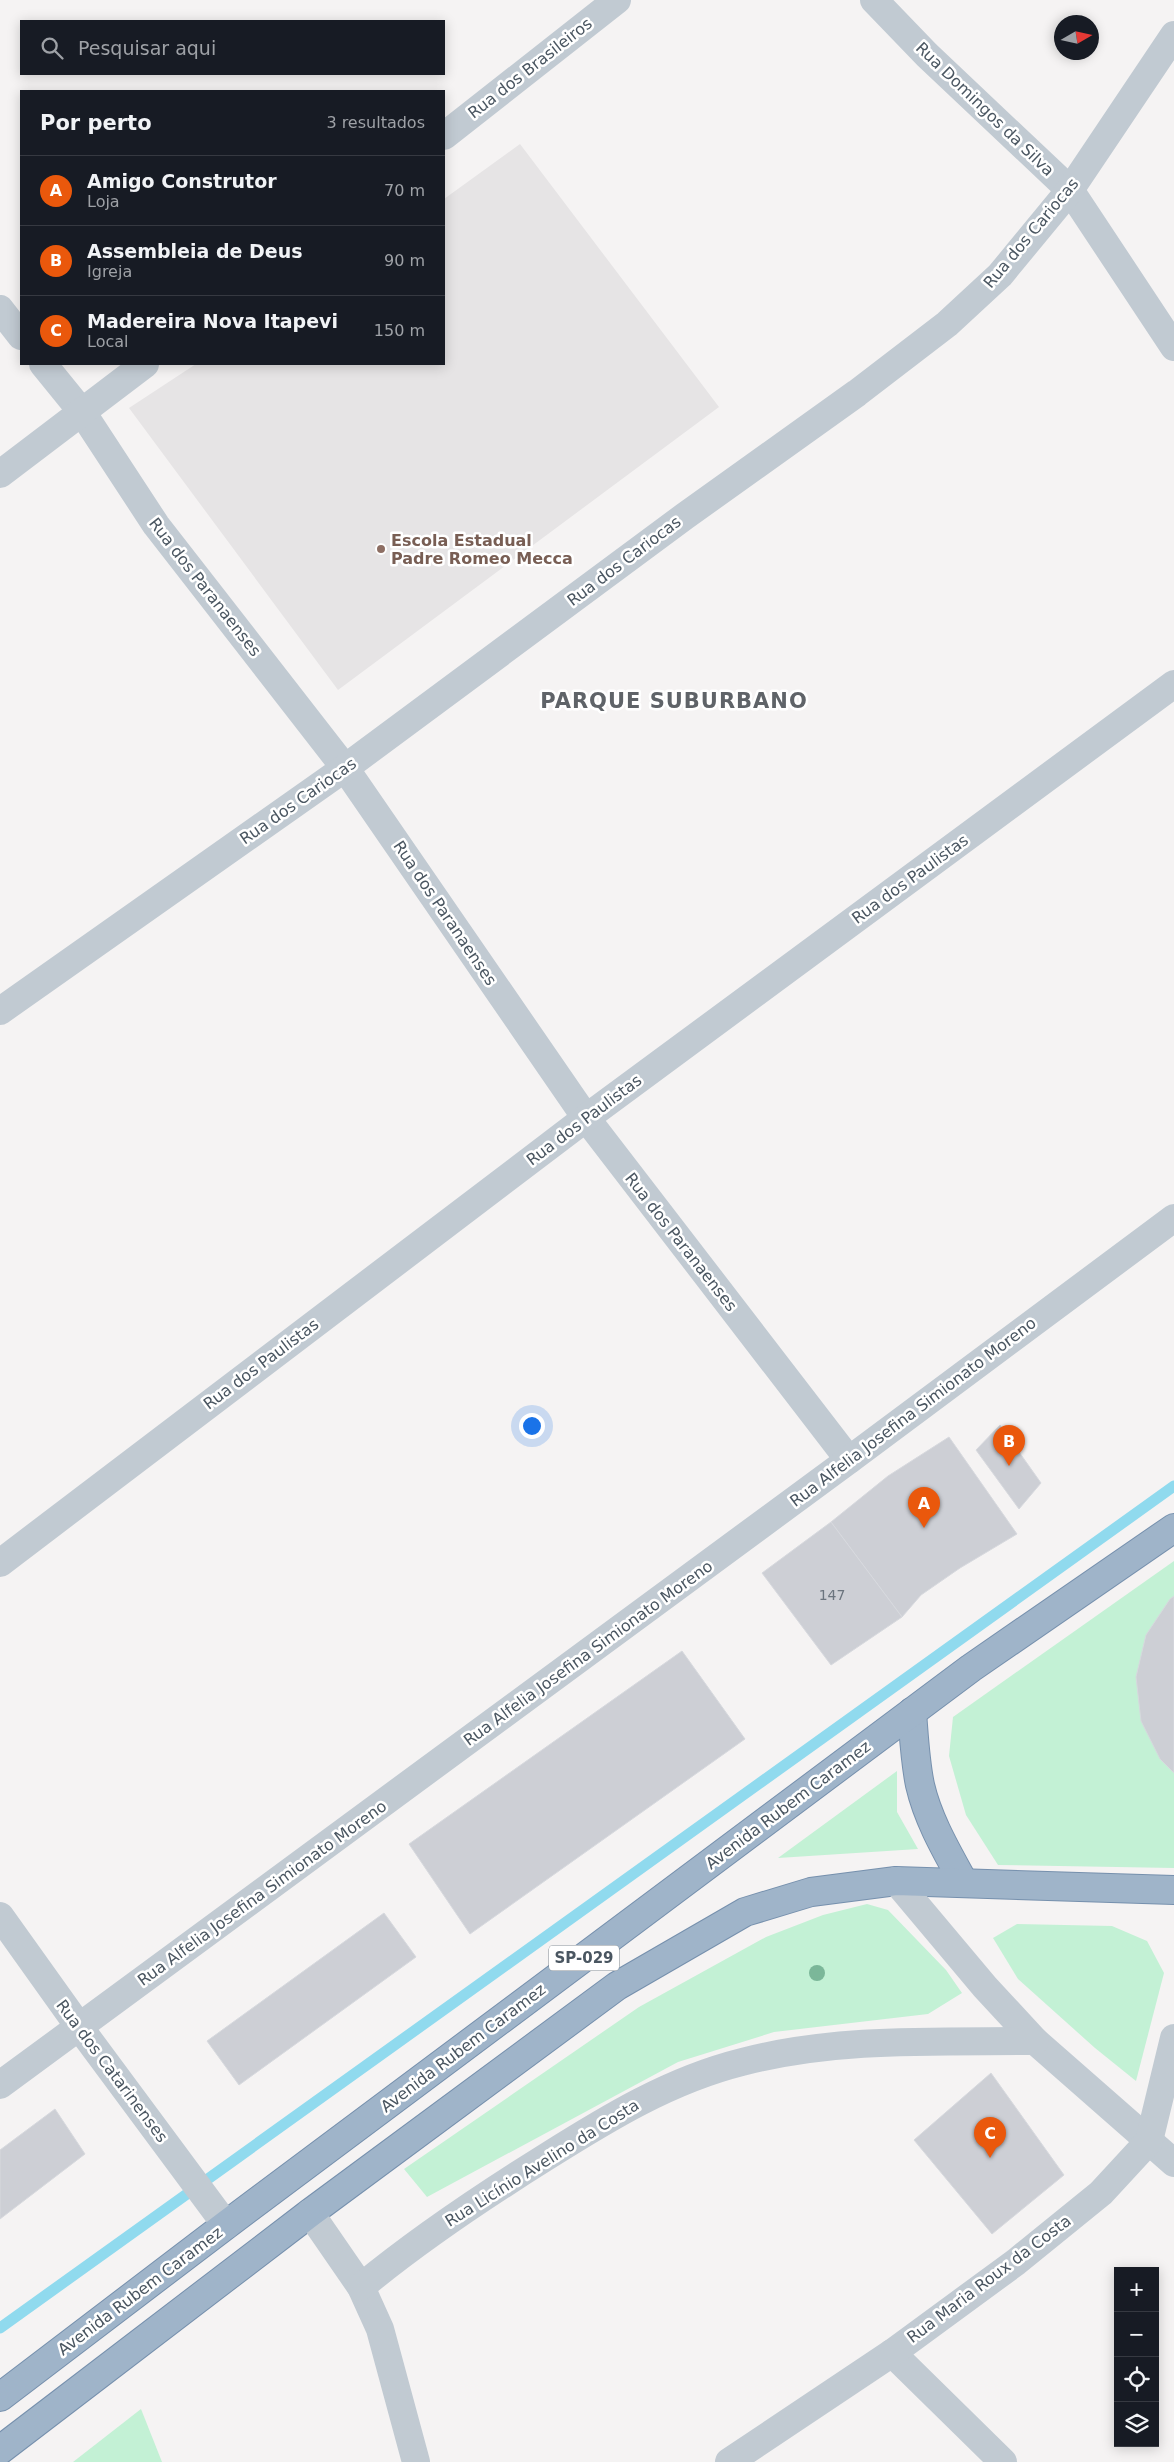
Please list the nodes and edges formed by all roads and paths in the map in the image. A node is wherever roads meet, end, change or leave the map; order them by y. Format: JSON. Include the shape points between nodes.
{"nodes":[{"id":1,"x":617,"y":0,"type":"edge"},
{"id":2,"x":874,"y":0,"type":"edge"},
{"id":3,"x":1174,"y":35,"type":"edge"},
{"id":4,"x":445,"y":135,"type":"edge"},
{"id":5,"x":1070,"y":190,"type":"junction"},
{"id":6,"x":0,"y":309,"type":"edge"},
{"id":7,"x":20,"y":335,"type":"edge"},
{"id":8,"x":1174,"y":347,"type":"edge"},
{"id":9,"x":44,"y":365,"type":"edge"},
{"id":10,"x":144,"y":365,"type":"edge"},
{"id":11,"x":82,"y":412,"type":"junction"},
{"id":12,"x":0,"y":474,"type":"edge"},
{"id":13,"x":1174,"y":684,"type":"edge"},
{"id":14,"x":345,"y":768,"type":"junction"},
{"id":15,"x":0,"y":1011,"type":"edge"},
{"id":16,"x":586,"y":1118,"type":"junction"},
{"id":17,"x":1174,"y":1218,"type":"edge"},
{"id":18,"x":849,"y":1460,"type":"junction"},
{"id":19,"x":1174,"y":1528,"type":"edge"},
{"id":20,"x":0,"y":1563,"type":"edge"},
{"id":21,"x":912,"y":1712,"type":"junction"},
{"id":22,"x":896,"y":1881,"type":"junction"},
{"id":23,"x":964,"y":1883,"type":"junction"},
{"id":24,"x":1174,"y":1890,"type":"edge"},
{"id":25,"x":0,"y":1916,"type":"edge"},
{"id":26,"x":80,"y":2028,"type":"junction"},
{"id":27,"x":1174,"y":2038,"type":"edge"},
{"id":28,"x":1035,"y":2041,"type":"junction"},
{"id":29,"x":0,"y":2085,"type":"edge"},
{"id":30,"x":1149,"y":2141,"type":"junction"},
{"id":31,"x":1174,"y":2163,"type":"edge"},
{"id":32,"x":310,"y":2213,"type":"junction"},
{"id":33,"x":219,"y":2215,"type":"junction"},
{"id":34,"x":361,"y":2287,"type":"junction"},
{"id":35,"x":892,"y":2353,"type":"junction"},
{"id":36,"x":0,"y":2397,"type":"edge"},
{"id":37,"x":0,"y":2450,"type":"edge"},
{"id":38,"x":416,"y":2462,"type":"edge"},
{"id":39,"x":730,"y":2462,"type":"edge"},
{"id":40,"x":1003,"y":2462,"type":"edge"}],
"edges":[{"from":1,"to":4,"type":"street","name":"Rua dos Brasileiros"},
{"from":2,"to":5,"type":"street","name":"Rua Domingos da Silva","via":[[927,55]]},
{"from":3,"to":5,"type":"street","name":"Rua dos Cariocas"},
{"from":5,"to":8,"type":"street","name":"Rua Domingos da Silva"},
{"from":5,"to":14,"type":"street","name":"Rua dos Cariocas","via":[[1000,275],[947,324],[858,393],[707,499]]},
{"from":6,"to":7,"type":"street"},
{"from":9,"to":11,"type":"street","name":"Rua dos Paranaenses"},
{"from":10,"to":11,"type":"street"},
{"from":11,"to":12,"type":"street"},
{"from":11,"to":14,"type":"street","name":"Rua dos Paranaenses","via":[[156,525]]},
{"from":13,"to":16,"type":"street","name":"Rua dos Paulistas"},
{"from":14,"to":15,"type":"street","name":"Rua dos Cariocas"},
{"from":14,"to":16,"type":"street","name":"Rua dos Paranaenses"},
{"from":16,"to":18,"type":"street","name":"Rua dos Paranaenses"},
{"from":16,"to":20,"type":"street","name":"Rua dos Paulistas"},
{"from":17,"to":18,"type":"street","name":"Rua Alfelia Josefina Simionato Moreno"},
{"from":18,"to":26,"type":"street","name":"Rua Alfelia Josefina Simionato Moreno"},
{"from":19,"to":21,"type":"highway","name":"Avenida Rubem Caramez","number":"SP-029"},
{"from":21,"to":23,"type":"highway","via":[[915,1754],[924,1799],[942,1843]]},
{"from":21,"to":33,"type":"highway","name":"Avenida Rubem Caramez","number":"SP-029"},
{"from":22,"to":23,"type":"highway","number":"SP-029"},
{"from":22,"to":28,"type":"street"},
{"from":22,"to":32,"type":"highway","number":"SP-029","via":[[811,1892],[745,1912],[617,1986]]},
{"from":23,"to":24,"type":"highway","number":"SP-029"},
{"from":25,"to":26,"type":"street","name":"Rua dos Catarinenses"},
{"from":26,"to":29,"type":"street","name":"Rua Alfelia Josefina Simionato Moreno"},
{"from":26,"to":33,"type":"street","name":"Rua dos Catarinenses"},
{"from":27,"to":30,"type":"street","name":"Rua Maria Roux da Costa"},
{"from":28,"to":30,"type":"street"},
{"from":28,"to":34,"type":"street","name":"Rua Licínio Avelino da Costa","via":[[892,2042],[799,2051],[742,2062],[680,2082],[614,2114],[510,2179],[406,2250]]},
{"from":30,"to":31,"type":"street"},
{"from":30,"to":35,"type":"street","name":"Rua Maria Roux da Costa","via":[[1101,2193],[1016,2262]]},
{"from":32,"to":34,"type":"street"},
{"from":32,"to":37,"type":"highway","number":"SP-029"},
{"from":33,"to":36,"type":"highway","name":"Avenida Rubem Caramez","number":"SP-029"},
{"from":34,"to":38,"type":"street","via":[[380,2329]]},
{"from":35,"to":39,"type":"street","name":"Rua Maria Roux da Costa"},
{"from":35,"to":40,"type":"street"}]}
